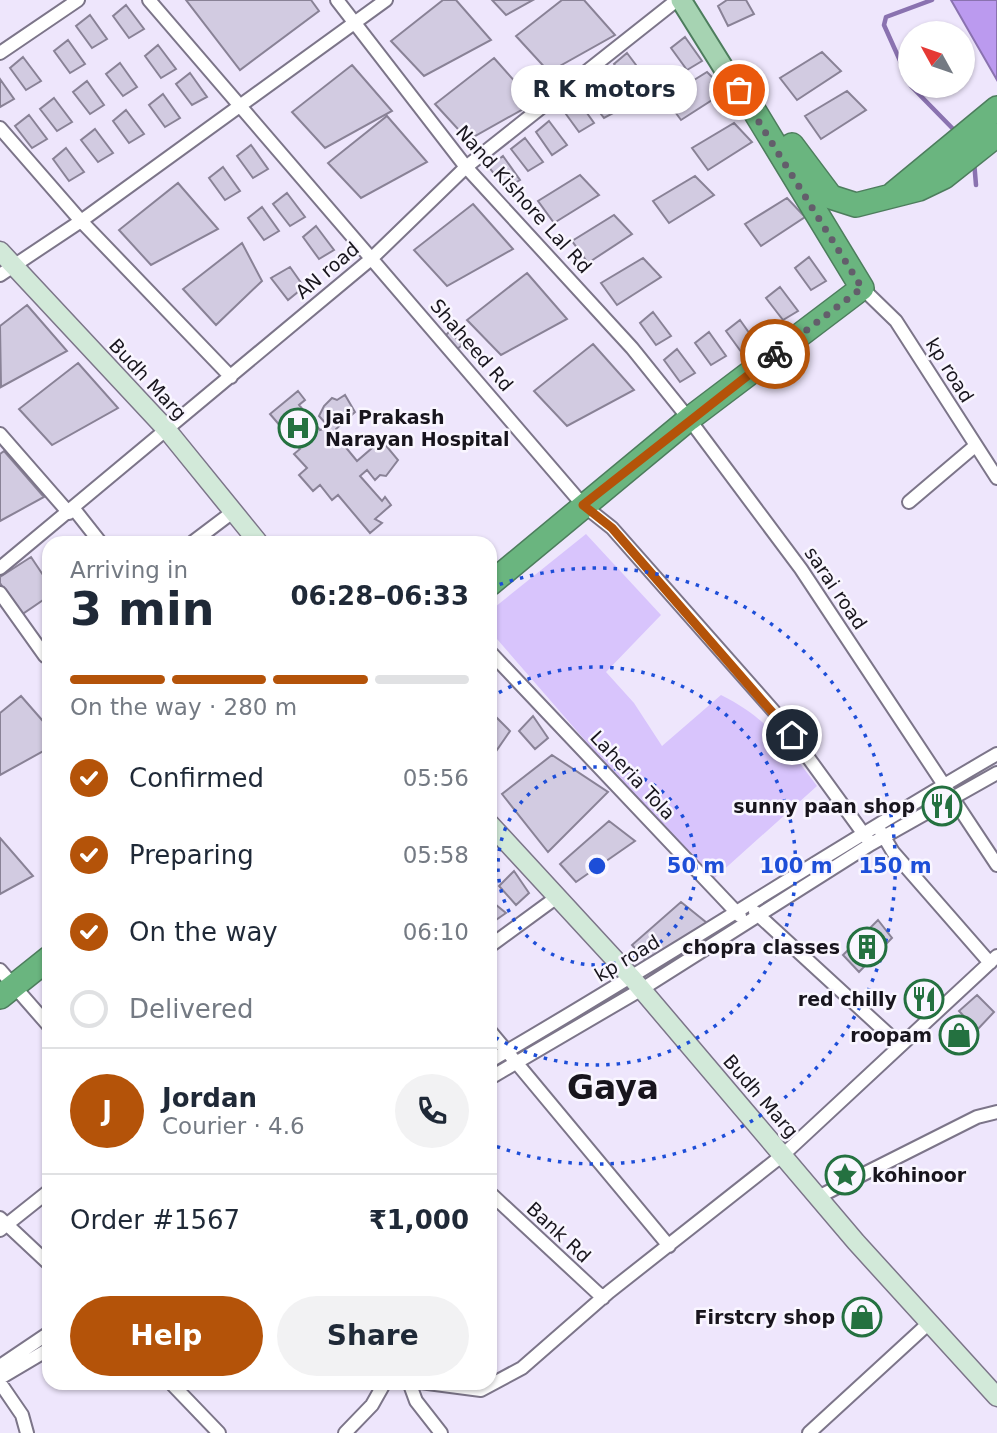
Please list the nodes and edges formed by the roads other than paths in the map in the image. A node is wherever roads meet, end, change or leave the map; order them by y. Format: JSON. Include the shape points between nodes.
{"nodes":[{"id":1,"x":78,"y":0,"type":"edge"},
{"id":2,"x":149,"y":0,"type":"edge"},
{"id":3,"x":337,"y":0,"type":"edge"},
{"id":4,"x":386,"y":0,"type":"edge"},
{"id":5,"x":679,"y":0,"type":"edge"},
{"id":6,"x":355,"y":23,"type":"junction"},
{"id":7,"x":0,"y":53,"type":"edge"},
{"id":8,"x":241,"y":107,"type":"junction"},
{"id":9,"x":752,"y":107,"type":"junction"},
{"id":10,"x":997,"y":108,"type":"edge"},
{"id":11,"x":0,"y":128,"type":"edge"},
{"id":12,"x":997,"y":135,"type":"edge"},
{"id":13,"x":466,"y":167,"type":"junction"},
{"id":14,"x":938,"y":169,"type":"junction"},
{"id":15,"x":81,"y":221,"type":"junction"},
{"id":16,"x":0,"y":251,"type":"edge"},
{"id":17,"x":371,"y":259,"type":"junction"},
{"id":18,"x":7,"y":270,"type":"edge"},
{"id":19,"x":862,"y":288,"type":"junction"},
{"id":20,"x":231,"y":377,"type":"junction"},
{"id":21,"x":689,"y":419,"type":"junction"},
{"id":22,"x":167,"y":430,"type":"junction"},
{"id":23,"x":0,"y":434,"type":"edge"},
{"id":24,"x":975,"y":446,"type":"junction"},
{"id":25,"x":997,"y":478,"type":"edge"},
{"id":26,"x":909,"y":502,"type":"dead end"},
{"id":27,"x":583,"y":505,"type":"junction"},
{"id":28,"x":71,"y":511,"type":"junction"},
{"id":29,"x":234,"y":511,"type":"junction"},
{"id":30,"x":94,"y":536,"type":"edge"},
{"id":31,"x":201,"y":536,"type":"edge"},
{"id":32,"x":253,"y":536,"type":"edge"},
{"id":33,"x":0,"y":568,"type":"edge"},
{"id":34,"x":497,"y":578,"type":"edge"},
{"id":35,"x":0,"y":593,"type":"edge"},
{"id":36,"x":42,"y":649,"type":"edge"},
{"id":37,"x":497,"y":659,"type":"edge"},
{"id":38,"x":997,"y":754,"type":"edge"},
{"id":39,"x":997,"y":773,"type":"edge"},
{"id":40,"x":944,"y":784,"type":"junction"},
{"id":41,"x":952,"y":797,"type":"junction"},
{"id":42,"x":876,"y":823,"type":"junction"},
{"id":43,"x":863,"y":831,"type":"junction"},
{"id":44,"x":497,"y":832,"type":"edge"},
{"id":45,"x":884,"y":837,"type":"junction"},
{"id":46,"x":871,"y":844,"type":"junction"},
{"id":47,"x":997,"y":865,"type":"edge"},
{"id":48,"x":557,"y":897,"type":"junction"},
{"id":49,"x":742,"y":908,"type":"junction"},
{"id":50,"x":759,"y":917,"type":"junction"},
{"id":51,"x":746,"y":925,"type":"junction"},
{"id":52,"x":497,"y":941,"type":"edge"},
{"id":53,"x":994,"y":960,"type":"edge"},
{"id":54,"x":42,"y":962,"type":"edge"},
{"id":55,"x":5,"y":984,"type":"edge"},
{"id":56,"x":637,"y":984,"type":"junction"},
{"id":57,"x":42,"y":1019,"type":"edge"},
{"id":58,"x":497,"y":1039,"type":"edge"},
{"id":59,"x":900,"y":1045,"type":"junction"},
{"id":60,"x":507,"y":1051,"type":"junction"},
{"id":61,"x":497,"y":1056,"type":"edge"},
{"id":62,"x":517,"y":1062,"type":"junction"},
{"id":63,"x":497,"y":1074,"type":"edge"},
{"id":64,"x":997,"y":1112,"type":"edge"},
{"id":65,"x":784,"y":1154,"type":"junction"},
{"id":66,"x":42,"y":1196,"type":"edge"},
{"id":67,"x":820,"y":1196,"type":"junction"},
{"id":68,"x":497,"y":1200,"type":"edge"},
{"id":69,"x":3,"y":1224,"type":"edge"},
{"id":70,"x":669,"y":1246,"type":"junction"},
{"id":71,"x":42,"y":1258,"type":"edge"},
{"id":72,"x":603,"y":1298,"type":"junction"},
{"id":73,"x":929,"y":1323,"type":"junction"},
{"id":74,"x":42,"y":1338,"type":"edge"},
{"id":75,"x":42,"y":1354,"type":"edge"},
{"id":76,"x":0,"y":1366,"type":"edge"},
{"id":77,"x":0,"y":1381,"type":"edge"},
{"id":78,"x":497,"y":1382,"type":"edge"},
{"id":79,"x":178,"y":1390,"type":"edge"},
{"id":80,"x":380,"y":1390,"type":"edge"},
{"id":81,"x":412,"y":1390,"type":"edge"},
{"id":82,"x":995,"y":1390,"type":"edge"},
{"id":83,"x":27,"y":1433,"type":"edge"},
{"id":84,"x":219,"y":1433,"type":"edge"},
{"id":85,"x":345,"y":1433,"type":"edge"},
{"id":86,"x":441,"y":1433,"type":"edge"},
{"id":87,"x":809,"y":1433,"type":"edge"}],
"edges":[{"from":1,"to":7,"type":"street"},
{"from":2,"to":8,"type":"street","name":"Shaheed Rd"},
{"from":3,"to":6,"type":"street","name":"Nand Kishore Lal Rd"},
{"from":4,"to":6,"type":"street"},
{"from":5,"to":9,"type":"main road"},
{"from":5,"to":13,"type":"street","name":"AN road"},
{"from":6,"to":8,"type":"street"},
{"from":6,"to":13,"type":"street","name":"Nand Kishore Lal Rd"},
{"from":8,"to":15,"type":"street"},
{"from":8,"to":17,"type":"street","name":"Shaheed Rd"},
{"from":9,"to":14,"type":"highway","via":[[773,123],[831,197],[856,205],[890,197]]},
{"from":9,"to":19,"type":"highway"},
{"from":10,"to":14,"type":"highway"},
{"from":11,"to":15,"type":"street"},
{"from":12,"to":14,"type":"highway"},
{"from":13,"to":17,"type":"street","name":"AN road"},
{"from":13,"to":21,"type":"street","name":"Nand Kishore Lal Rd","via":[[632,348]]},
{"from":15,"to":18,"type":"street"},
{"from":15,"to":20,"type":"street"},
{"from":16,"to":18,"type":"street","name":"Budh Marg"},
{"from":17,"to":20,"type":"street","name":"AN road"},
{"from":17,"to":27,"type":"street","name":"Shaheed Rd"},
{"from":18,"to":22,"type":"street","name":"Budh Marg"},
{"from":19,"to":21,"type":"highway"},
{"from":19,"to":24,"type":"street","name":"kp road","via":[[896,321]]},
{"from":20,"to":22,"type":"street","name":"AN road"},
{"from":21,"to":27,"type":"highway"},
{"from":21,"to":40,"type":"street","name":"sarai road","via":[[801,569]]},
{"from":22,"to":28,"type":"street","name":"AN road"},
{"from":22,"to":29,"type":"street","name":"Budh Marg"},
{"from":23,"to":28,"type":"street"},
{"from":24,"to":25,"type":"street","name":"kp road"},
{"from":24,"to":26,"type":"street"},
{"from":27,"to":34,"type":"highway"},
{"from":27,"to":43,"type":"street","name":"Shaheed Rd","via":[[612,528],[778,716]]},
{"from":28,"to":30,"type":"street"},
{"from":28,"to":33,"type":"street","name":"AN road"},
{"from":29,"to":31,"type":"street"},
{"from":29,"to":32,"type":"street","name":"Budh Marg"},
{"from":35,"to":36,"type":"street"},
{"from":37,"to":49,"type":"street","name":"Laheria Tola"},
{"from":38,"to":40,"type":"street","name":"kp road"},
{"from":39,"to":41,"type":"street","name":"kp road"},
{"from":40,"to":41,"type":"street","name":"sarai road"},
{"from":40,"to":42,"type":"street","name":"kp road"},
{"from":41,"to":45,"type":"street","name":"kp road"},
{"from":41,"to":47,"type":"street","name":"sarai road"},
{"from":42,"to":43,"type":"street","name":"kp road"},
{"from":42,"to":45,"type":"street"},
{"from":43,"to":46,"type":"street","name":"Shaheed Rd"},
{"from":43,"to":49,"type":"street","name":"kp road"},
{"from":44,"to":48,"type":"street","name":"Budh Marg"},
{"from":45,"to":46,"type":"street","name":"kp road"},
{"from":45,"to":53,"type":"street","via":[[958,929]]},
{"from":46,"to":50,"type":"street","name":"kp road"},
{"from":48,"to":52,"type":"street"},
{"from":48,"to":56,"type":"street","name":"Budh Marg"},
{"from":49,"to":50,"type":"street"},
{"from":49,"to":51,"type":"street","name":"Laheria Tola"},
{"from":49,"to":56,"type":"street","name":"kp road"},
{"from":50,"to":51,"type":"street","name":"kp road"},
{"from":50,"to":59,"type":"street"},
{"from":51,"to":56,"type":"street","name":"kp road"},
{"from":53,"to":59,"type":"street"},
{"from":54,"to":55,"type":"highway"},
{"from":55,"to":57,"type":"street"},
{"from":56,"to":60,"type":"street","name":"kp road"},
{"from":56,"to":62,"type":"street","name":"kp road"},
{"from":56,"to":65,"type":"street","name":"Budh Marg"},
{"from":58,"to":60,"type":"street"},
{"from":59,"to":65,"type":"street"},
{"from":60,"to":61,"type":"street","name":"kp road"},
{"from":60,"to":62,"type":"street"},
{"from":62,"to":63,"type":"street","name":"kp road"},
{"from":62,"to":70,"type":"street"},
{"from":64,"to":67,"type":"street","via":[[977,1116]]},
{"from":65,"to":67,"type":"street","name":"Budh Marg"},
{"from":65,"to":70,"type":"street"},
{"from":66,"to":69,"type":"street"},
{"from":67,"to":73,"type":"street","name":"Budh Marg"},
{"from":68,"to":72,"type":"street","name":"Bank Rd"},
{"from":69,"to":71,"type":"street"},
{"from":70,"to":72,"type":"street"},
{"from":72,"to":78,"type":"street","via":[[523,1368]]},
{"from":73,"to":82,"type":"street","name":"Budh Marg"},
{"from":73,"to":87,"type":"street"},
{"from":74,"to":76,"type":"street"},
{"from":75,"to":77,"type":"street"},
{"from":77,"to":83,"type":"street","via":[[22,1415]]},
{"from":79,"to":84,"type":"street"},
{"from":80,"to":85,"type":"street"},
{"from":81,"to":86,"type":"street"}]}
